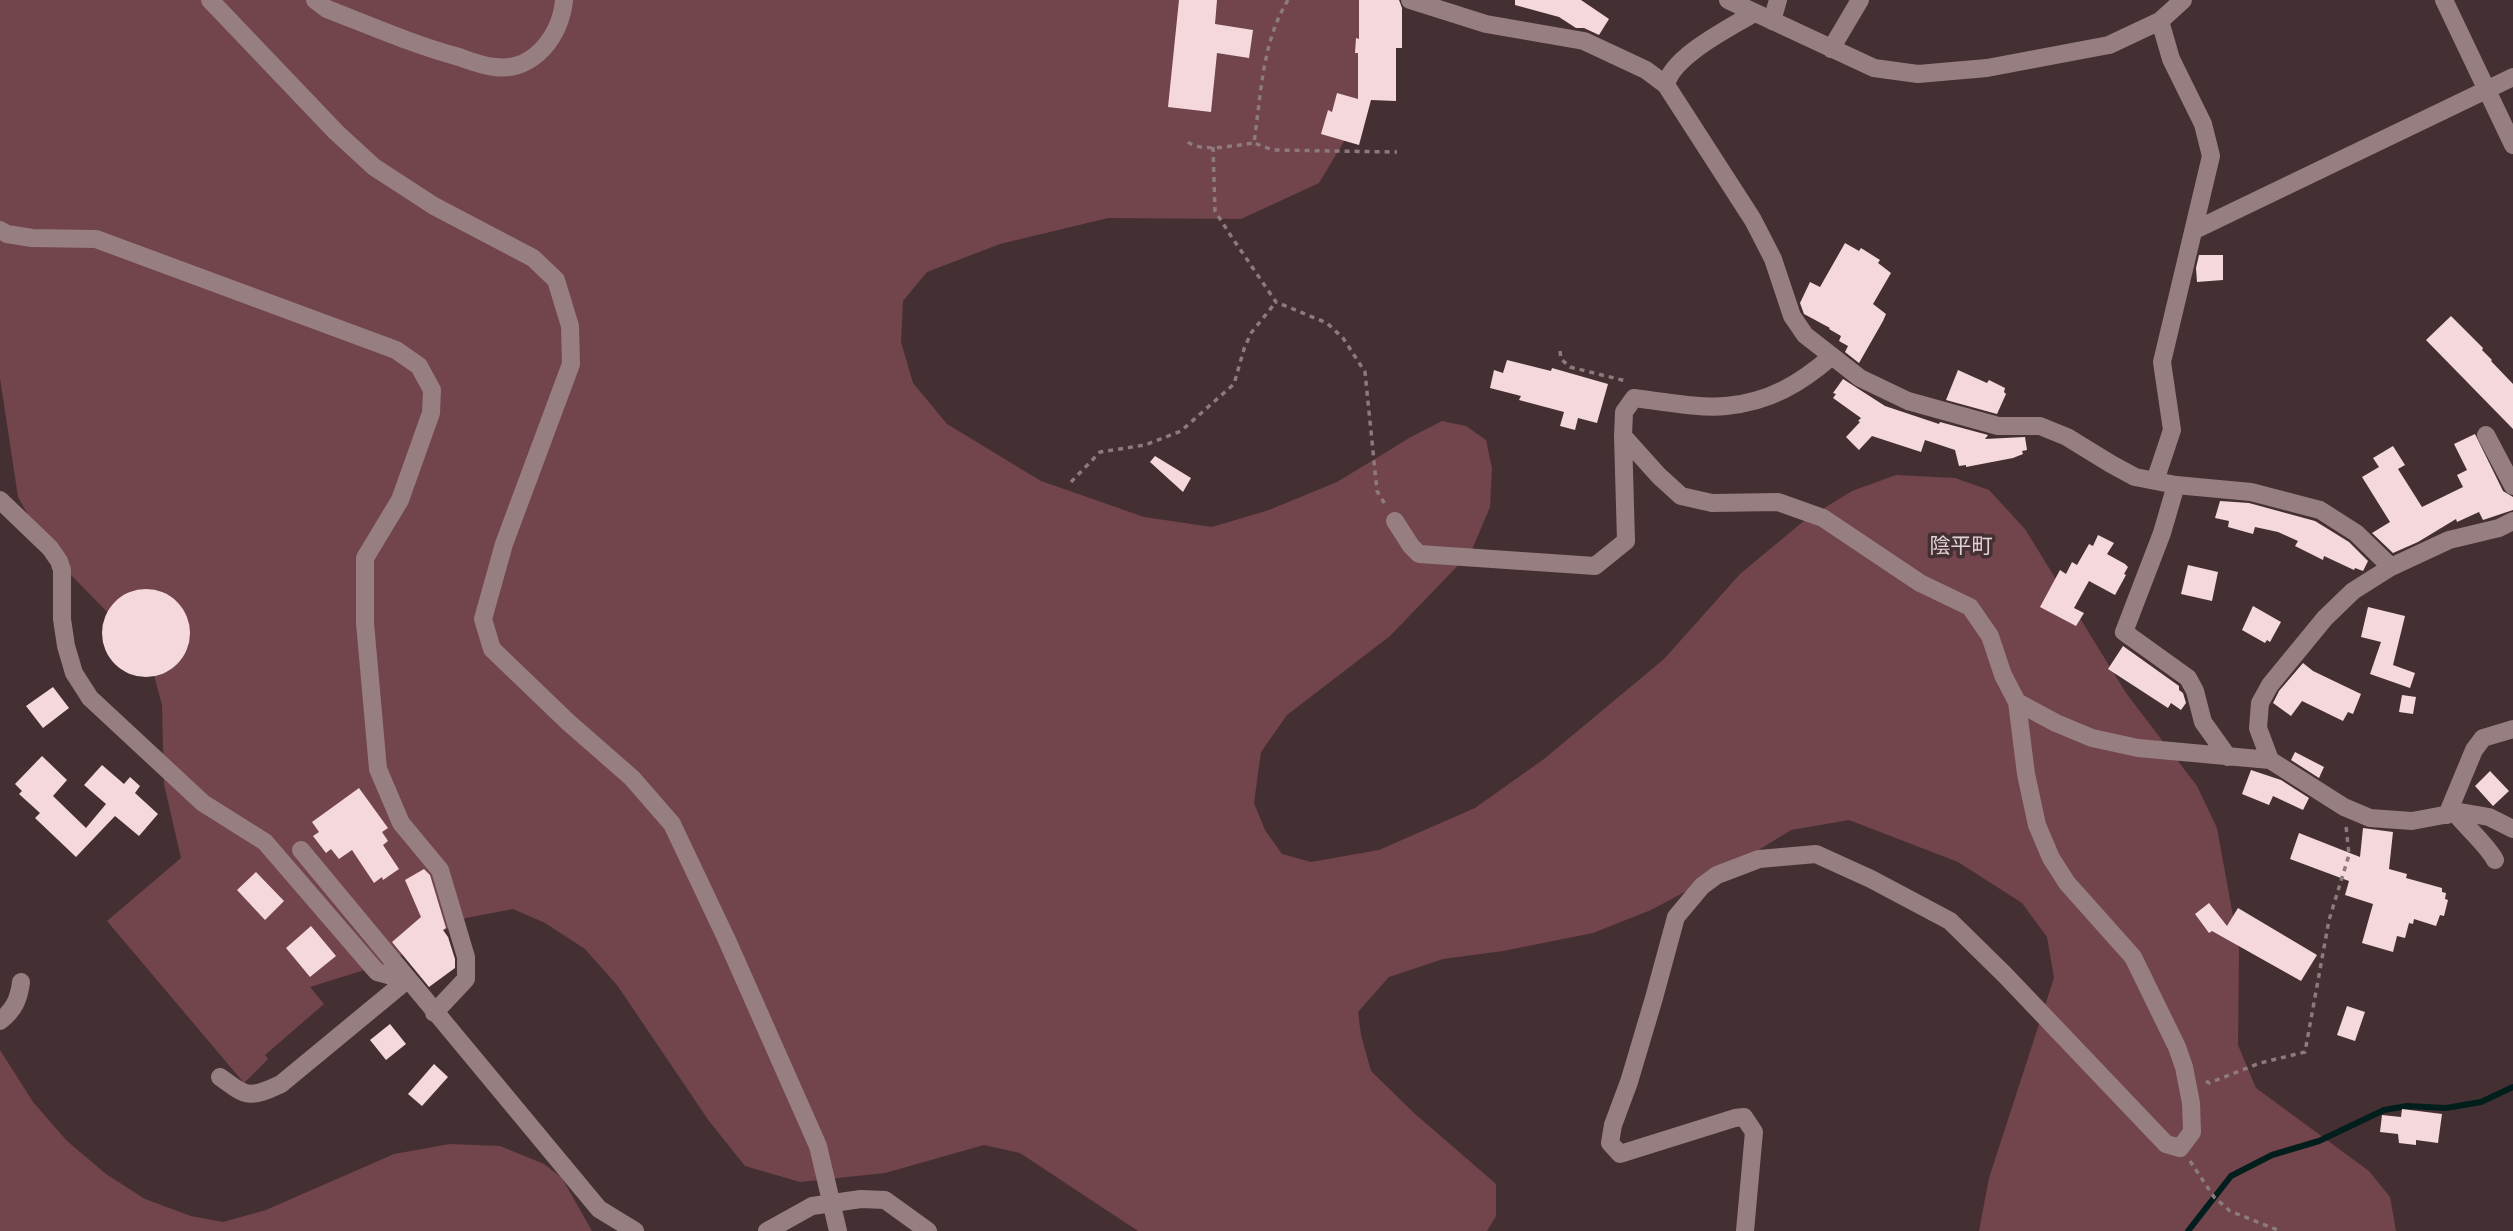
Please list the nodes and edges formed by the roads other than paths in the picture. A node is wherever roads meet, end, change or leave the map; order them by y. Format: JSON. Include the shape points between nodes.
{"nodes":[{"id":1,"x":210,"y":0,"type":"edge"},
{"id":2,"x":315,"y":0,"type":"edge"},
{"id":3,"x":564,"y":0,"type":"edge"},
{"id":4,"x":1410,"y":0,"type":"edge"},
{"id":5,"x":1728,"y":0,"type":"edge"},
{"id":6,"x":1778,"y":0,"type":"edge"},
{"id":7,"x":1860,"y":0,"type":"edge"},
{"id":8,"x":2183,"y":0,"type":"edge"},
{"id":9,"x":2444,"y":0,"type":"edge"},
{"id":10,"x":1754,"y":13,"type":"junction"},
{"id":11,"x":2161,"y":20,"type":"junction"},
{"id":12,"x":1772,"y":21,"type":"junction"},
{"id":13,"x":1831,"y":49,"type":"junction"},
{"id":14,"x":2513,"y":77,"type":"edge"},
{"id":15,"x":1666,"y":85,"type":"junction"},
{"id":16,"x":2486,"y":90,"type":"junction"},
{"id":17,"x":2513,"y":145,"type":"edge"},
{"id":18,"x":0,"y":230,"type":"edge"},
{"id":19,"x":2195,"y":230,"type":"junction"},
{"id":20,"x":1832,"y":356,"type":"junction"},
{"id":21,"x":2486,"y":435,"type":"dead end"},
{"id":22,"x":1623,"y":436,"type":"junction"},
{"id":23,"x":2155,"y":481,"type":"junction"},
{"id":24,"x":2176,"y":485,"type":"junction"},
{"id":25,"x":2513,"y":486,"type":"edge"},
{"id":26,"x":0,"y":500,"type":"edge"},
{"id":27,"x":1395,"y":521,"type":"road end"},
{"id":28,"x":2513,"y":521,"type":"edge"},
{"id":29,"x":2391,"y":567,"type":"junction"},
{"id":30,"x":2017,"y":702,"type":"junction"},
{"id":31,"x":2513,"y":729,"type":"edge"},
{"id":32,"x":2228,"y":757,"type":"junction"},
{"id":33,"x":2270,"y":760,"type":"junction"},
{"id":34,"x":2451,"y":814,"type":"junction"},
{"id":35,"x":2513,"y":829,"type":"edge"},
{"id":36,"x":301,"y":850,"type":"dead end"},
{"id":37,"x":2495,"y":860,"type":"dead end"},
{"id":38,"x":407,"y":980,"type":"junction"},
{"id":39,"x":21,"y":982,"type":"dead end"},
{"id":40,"x":434,"y":1013,"type":"junction"},
{"id":41,"x":0,"y":1021,"type":"edge"},
{"id":42,"x":220,"y":1077,"type":"dead end"},
{"id":43,"x":833,"y":1203,"type":"junction"},
{"id":44,"x":635,"y":1231,"type":"edge"},
{"id":45,"x":767,"y":1231,"type":"edge"},
{"id":46,"x":838,"y":1231,"type":"edge"},
{"id":47,"x":928,"y":1231,"type":"edge"},
{"id":48,"x":1745,"y":1231,"type":"edge"}],
"edges":[{"from":1,"to":43,"type":"street","via":[[374,167],[434,206],[533,258],[556,280],[570,326],[571,364],[504,544],[483,619],[492,649],[632,778],[672,824],[818,1146]]},
{"from":2,"to":3,"type":"street","via":[[428,49],[497,68],[524,63],[547,47]]},
{"from":4,"to":15,"type":"street","via":[[1486,24],[1584,41],[1646,70]]},
{"from":5,"to":10,"type":"street"},
{"from":6,"to":12,"type":"street"},
{"from":7,"to":13,"type":"street"},
{"from":8,"to":11,"type":"street"},
{"from":9,"to":16,"type":"street"},
{"from":10,"to":12,"type":"street"},
{"from":10,"to":15,"type":"street","via":[[1687,55]]},
{"from":11,"to":13,"type":"street","via":[[2109,45],[1987,68],[1918,74],[1874,68]]},
{"from":11,"to":19,"type":"street","via":[[2171,59],[2203,124],[2211,156]]},
{"from":12,"to":13,"type":"street"},
{"from":14,"to":16,"type":"street"},
{"from":15,"to":20,"type":"street","via":[[1753,220],[1773,259],[1792,316],[1805,335]]},
{"from":16,"to":17,"type":"street"},
{"from":16,"to":19,"type":"street"},
{"from":18,"to":40,"type":"street","via":[[32,238],[96,239],[396,350],[419,366],[432,390],[431,413],[400,500],[365,558],[365,610],[378,769],[401,822],[440,870],[466,957],[466,979]]},
{"from":19,"to":23,"type":"street","via":[[2162,362],[2172,430]]},
{"from":20,"to":22,"type":"street","via":[[1807,378],[1767,398],[1724,407],[1634,398],[1623,412]]},
{"from":20,"to":23,"type":"street","via":[[1860,378],[1908,401],[1998,426],[2040,426],[2136,477]]},
{"from":21,"to":25,"type":"street"},
{"from":22,"to":27,"type":"street","via":[[1626,541],[1595,566],[1419,554]]},
{"from":22,"to":30,"type":"street","via":[[1681,496],[1712,503],[1778,502],[1823,518],[1920,583],[1970,607],[1990,636]]},
{"from":23,"to":24,"type":"street"},
{"from":24,"to":29,"type":"street","via":[[2252,492],[2320,510],[2356,533]]},
{"from":24,"to":32,"type":"street","via":[[2124,632],[2188,678],[2203,722]]},
{"from":26,"to":38,"type":"street","via":[[59,561],[66,646],[74,673],[90,698],[202,803],[265,842],[377,972]]},
{"from":28,"to":29,"type":"street","via":[[2449,540]]},
{"from":29,"to":33,"type":"street","via":[[2353,591],[2325,618],[2270,685],[2260,703],[2258,728]]},
{"from":30,"to":32,"type":"street","via":[[2092,738],[2138,748]]},
{"from":30,"to":48,"type":"street","via":[[2037,825],[2067,883],[2133,957],[2184,1067],[2192,1132],[2180,1148],[2166,1144],[1950,921],[1816,854],[1759,859],[1717,875],[1676,916],[1609,1143],[1620,1153],[1744,1117],[1754,1132]]},
{"from":31,"to":34,"type":"street","via":[[2483,738],[2474,750]]},
{"from":32,"to":33,"type":"street"},
{"from":33,"to":34,"type":"street","via":[[2344,807],[2370,818],[2412,821]]},
{"from":34,"to":35,"type":"street","via":[[2489,817]]},
{"from":34,"to":37,"type":"street"},
{"from":36,"to":38,"type":"street"},
{"from":38,"to":40,"type":"street"},
{"from":38,"to":42,"type":"street","via":[[281,1084],[262,1093],[243,1093]]},
{"from":39,"to":41,"type":"street","via":[[11,1013]]},
{"from":40,"to":44,"type":"street","via":[[599,1209]]},
{"from":43,"to":45,"type":"street","via":[[812,1206]]},
{"from":43,"to":46,"type":"street"},
{"from":43,"to":47,"type":"street","via":[[885,1200]]}]}
